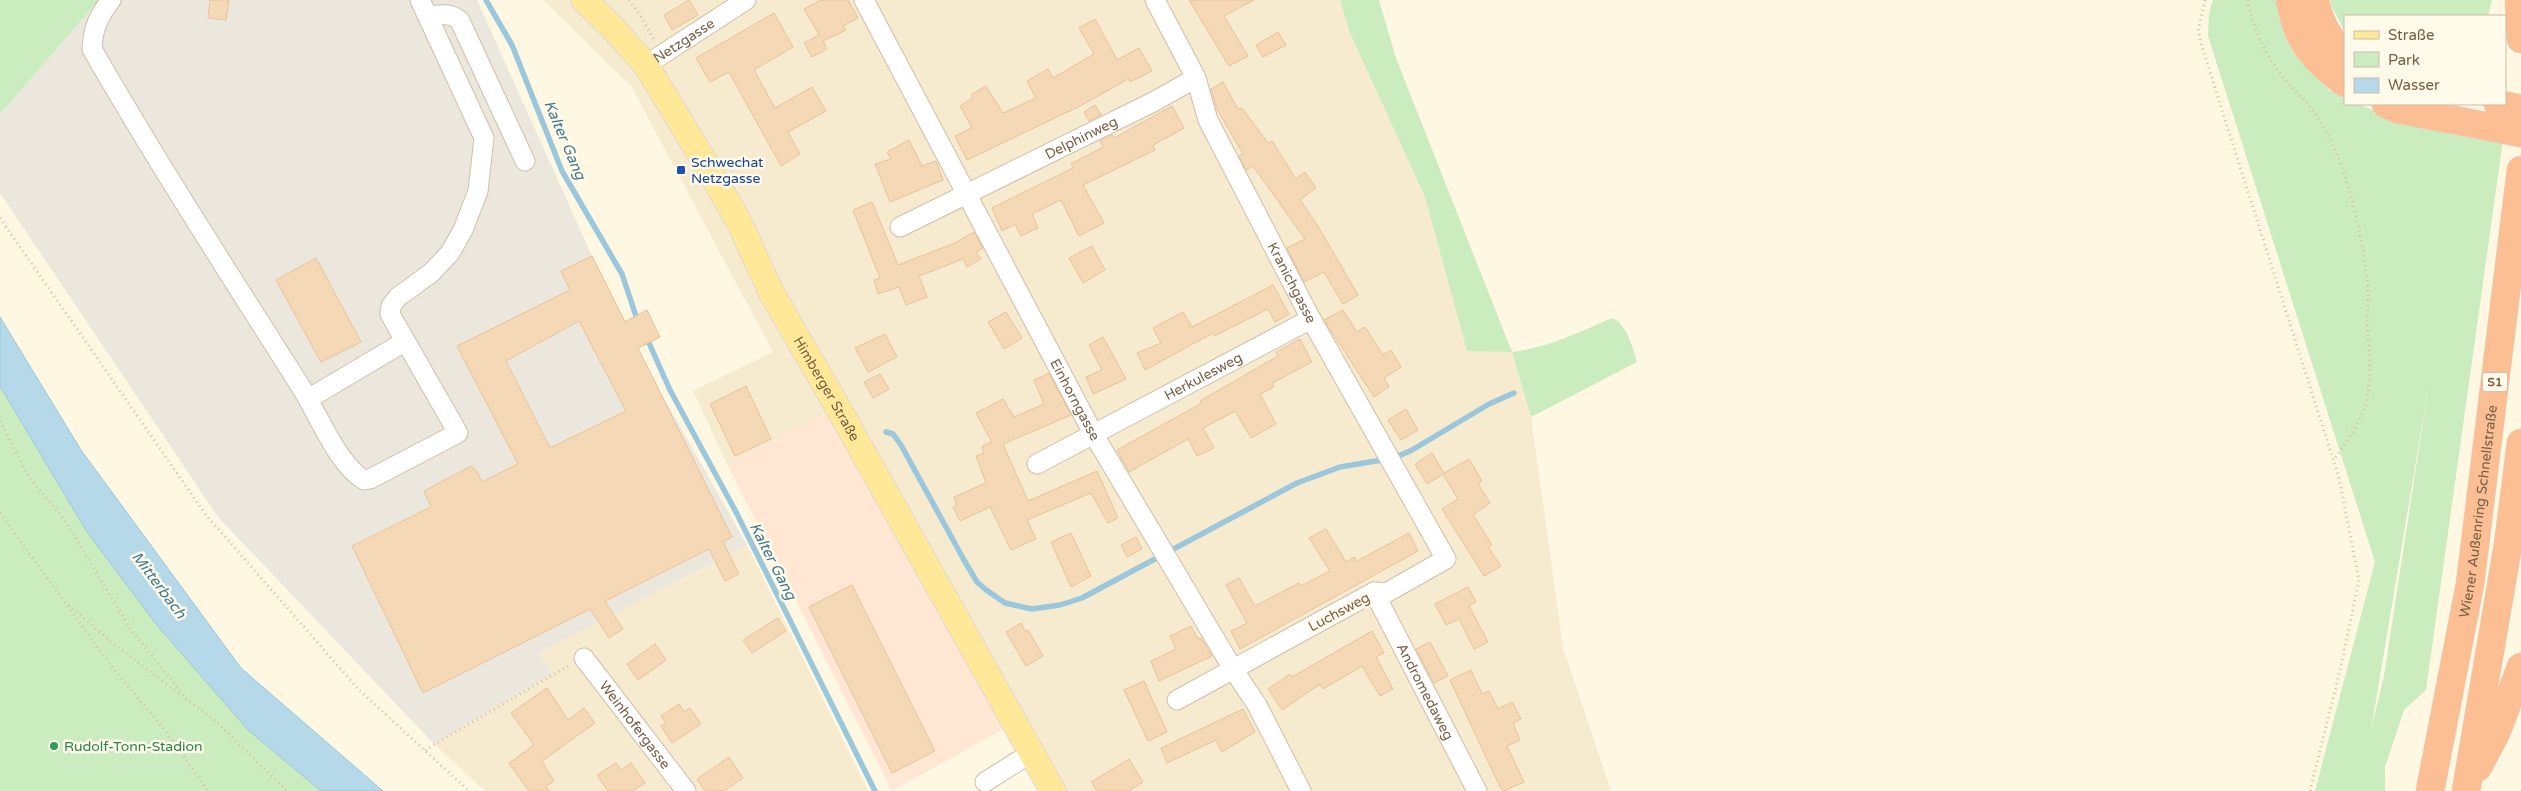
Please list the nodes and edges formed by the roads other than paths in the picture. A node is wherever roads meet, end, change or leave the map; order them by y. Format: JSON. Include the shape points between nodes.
{"nodes":[{"id":1,"x":111,"y":0,"type":"edge"},
{"id":2,"x":584,"y":0,"type":"edge"},
{"id":3,"x":746,"y":0,"type":"edge"},
{"id":4,"x":864,"y":0,"type":"edge"},
{"id":5,"x":1155,"y":0,"type":"edge"},
{"id":6,"x":2290,"y":0,"type":"edge"},
{"id":7,"x":2315,"y":0,"type":"edge"},
{"id":8,"x":2519,"y":0,"type":"edge"},
{"id":9,"x":424,"y":8,"type":"edge"},
{"id":10,"x":2521,"y":38,"type":"edge"},
{"id":11,"x":2344,"y":52,"type":"edge"},
{"id":12,"x":646,"y":65,"type":"junction"},
{"id":13,"x":1196,"y":78,"type":"junction"},
{"id":14,"x":2344,"y":82,"type":"edge"},
{"id":15,"x":2388,"y":105,"type":"edge"},
{"id":16,"x":2503,"y":105,"type":"edge"},
{"id":17,"x":2521,"y":109,"type":"edge"},
{"id":18,"x":2521,"y":132,"type":"edge"},
{"id":19,"x":525,"y":160,"type":"dead end"},
{"id":20,"x":2520,"y":176,"type":"edge"},
{"id":21,"x":967,"y":195,"type":"junction"},
{"id":22,"x":900,"y":227,"type":"dead end"},
{"id":23,"x":1311,"y":319,"type":"junction"},
{"id":24,"x":404,"y":342,"type":"junction"},
{"id":25,"x":308,"y":399,"type":"junction"},
{"id":26,"x":1094,"y":435,"type":"junction"},
{"id":27,"x":2521,"y":443,"type":"edge"},
{"id":28,"x":1037,"y":464,"type":"dead end"},
{"id":29,"x":1446,"y":559,"type":"joint"},
{"id":30,"x":1374,"y":592,"type":"junction"},
{"id":31,"x":584,"y":658,"type":"road end"},
{"id":32,"x":2521,"y":667,"type":"edge"},
{"id":33,"x":1233,"y":669,"type":"junction"},
{"id":34,"x":1177,"y":700,"type":"dead end"},
{"id":35,"x":1031,"y":753,"type":"junction"},
{"id":36,"x":986,"y":782,"type":"dead end"},
{"id":37,"x":686,"y":791,"type":"edge"},
{"id":38,"x":1053,"y":791,"type":"edge"},
{"id":39,"x":1301,"y":791,"type":"edge"},
{"id":40,"x":1477,"y":791,"type":"edge"},
{"id":41,"x":2430,"y":791,"type":"edge"},
{"id":42,"x":2466,"y":791,"type":"edge"}],
"edges":[{"from":1,"to":25,"type":"street","via":[[93,30],[92,49],[152,153]]},
{"from":2,"to":12,"type":"main road","name":"Himberger Straße"},
{"from":3,"to":12,"type":"street","name":"Netzgasse"},
{"from":4,"to":21,"type":"street","name":"Einhorngasse"},
{"from":5,"to":13,"type":"street","name":"Kranichgasse"},
{"from":6,"to":14,"type":"highway","via":[[2294,24],[2318,62]]},
{"from":7,"to":11,"type":"highway","via":[[2318,16],[2335,46]]},
{"from":8,"to":10,"type":"highway"},
{"from":9,"to":19,"type":"street","via":[[460,21]]},
{"from":9,"to":24,"type":"street","via":[[484,138],[478,191],[454,245],[432,272],[398,297],[392,306],[390,314]]},
{"from":12,"to":35,"type":"main road","name":"Himberger Straße","via":[[739,222],[771,292]]},
{"from":13,"to":21,"type":"street","name":"Delphinweg"},
{"from":13,"to":23,"type":"street","name":"Kranichgasse","via":[[1208,120]]},
{"from":15,"to":18,"type":"highway"},
{"from":16,"to":17,"type":"highway"},
{"from":20,"to":41,"type":"highway","name":"Wiener Außenring Schnellstraße","number":"S1","via":[[2470,584]]},
{"from":21,"to":22,"type":"street","name":"Delphinweg"},
{"from":21,"to":26,"type":"street","name":"Einhorngasse"},
{"from":23,"to":26,"type":"street","name":"Herkulesweg"},
{"from":23,"to":29,"type":"street","name":"Kranichgasse"},
{"from":24,"to":25,"type":"street"},
{"from":24,"to":25,"type":"street","via":[[458,433],[364,480],[349,469]]},
{"from":26,"to":28,"type":"street","name":"Herkulesweg"},
{"from":26,"to":33,"type":"street","name":"Einhorngasse"},
{"from":27,"to":42,"type":"highway","via":[[2508,546]]},
{"from":29,"to":30,"type":"street","name":"Luchsweg","via":[[1386,594]]},
{"from":30,"to":33,"type":"street","name":"Luchsweg"},
{"from":30,"to":40,"type":"street","name":"Andromedaweg"},
{"from":31,"to":37,"type":"street","name":"Weinhofergasse"},
{"from":32,"to":42,"type":"highway","via":[[2496,733]]},
{"from":33,"to":34,"type":"street","name":"Luchsweg"},
{"from":33,"to":39,"type":"street","name":"Einhorngasse","via":[[1257,705]]},
{"from":35,"to":36,"type":"street"},
{"from":35,"to":38,"type":"main road","name":"Himberger Straße"}]}
